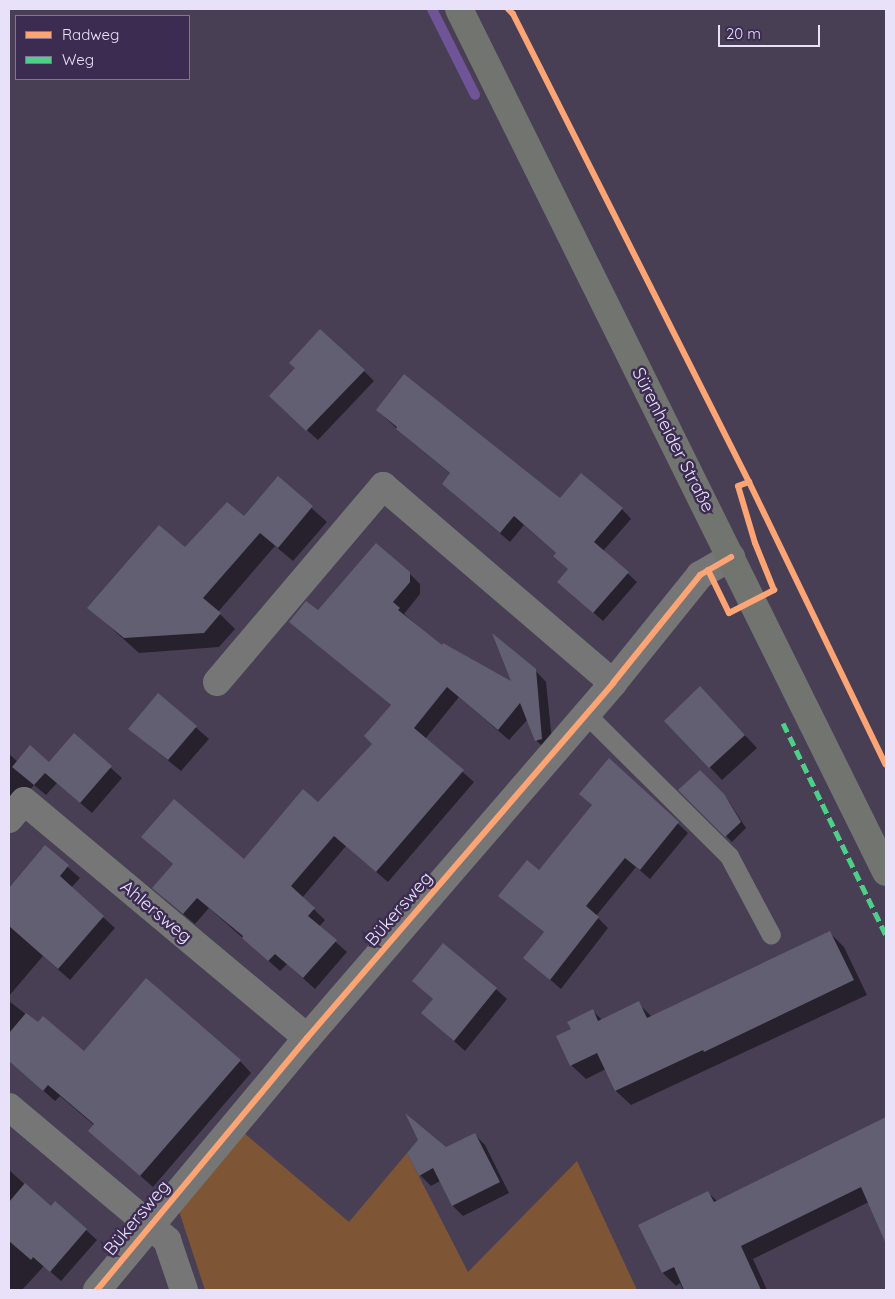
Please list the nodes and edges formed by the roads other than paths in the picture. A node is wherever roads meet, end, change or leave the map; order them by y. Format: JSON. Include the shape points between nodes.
{"nodes":[{"id":1,"x":459,"y":9,"type":"edge"},
{"id":2,"x":731,"y":557,"type":"junction"},
{"id":3,"x":216,"y":682,"type":"dead end"},
{"id":4,"x":613,"y":683,"type":"junction"},
{"id":5,"x":586,"y":714,"type":"junction"},
{"id":6,"x":9,"y":819,"type":"edge"},
{"id":7,"x":886,"y":872,"type":"edge"},
{"id":8,"x":770,"y":935,"type":"dead end"},
{"id":9,"x":307,"y":1038,"type":"junction"},
{"id":10,"x":9,"y":1107,"type":"edge"},
{"id":11,"x":150,"y":1226,"type":"junction"},
{"id":12,"x":97,"y":1290,"type":"edge"},
{"id":13,"x":184,"y":1290,"type":"edge"}],
"edges":[{"from":1,"to":2,"type":"main road","name":"Sürenheider Straße"},
{"from":2,"to":4,"type":"street","name":"Bükersweg","via":[[700,575]]},
{"from":2,"to":7,"type":"main road","name":"Sürenheider Straße"},
{"from":3,"to":4,"type":"street","via":[[383,486]]},
{"from":4,"to":5,"type":"street","name":"Bükersweg"},
{"from":5,"to":8,"type":"lane","via":[[729,856]]},
{"from":5,"to":9,"type":"street","name":"Bükersweg"},
{"from":6,"to":9,"type":"street","name":"Ahlersweg","via":[[24,801]]},
{"from":9,"to":11,"type":"street","name":"Bükersweg"},
{"from":10,"to":11,"type":"street"},
{"from":11,"to":12,"type":"street","name":"Bükersweg"},
{"from":11,"to":13,"type":"street","via":[[167,1240]]}]}
